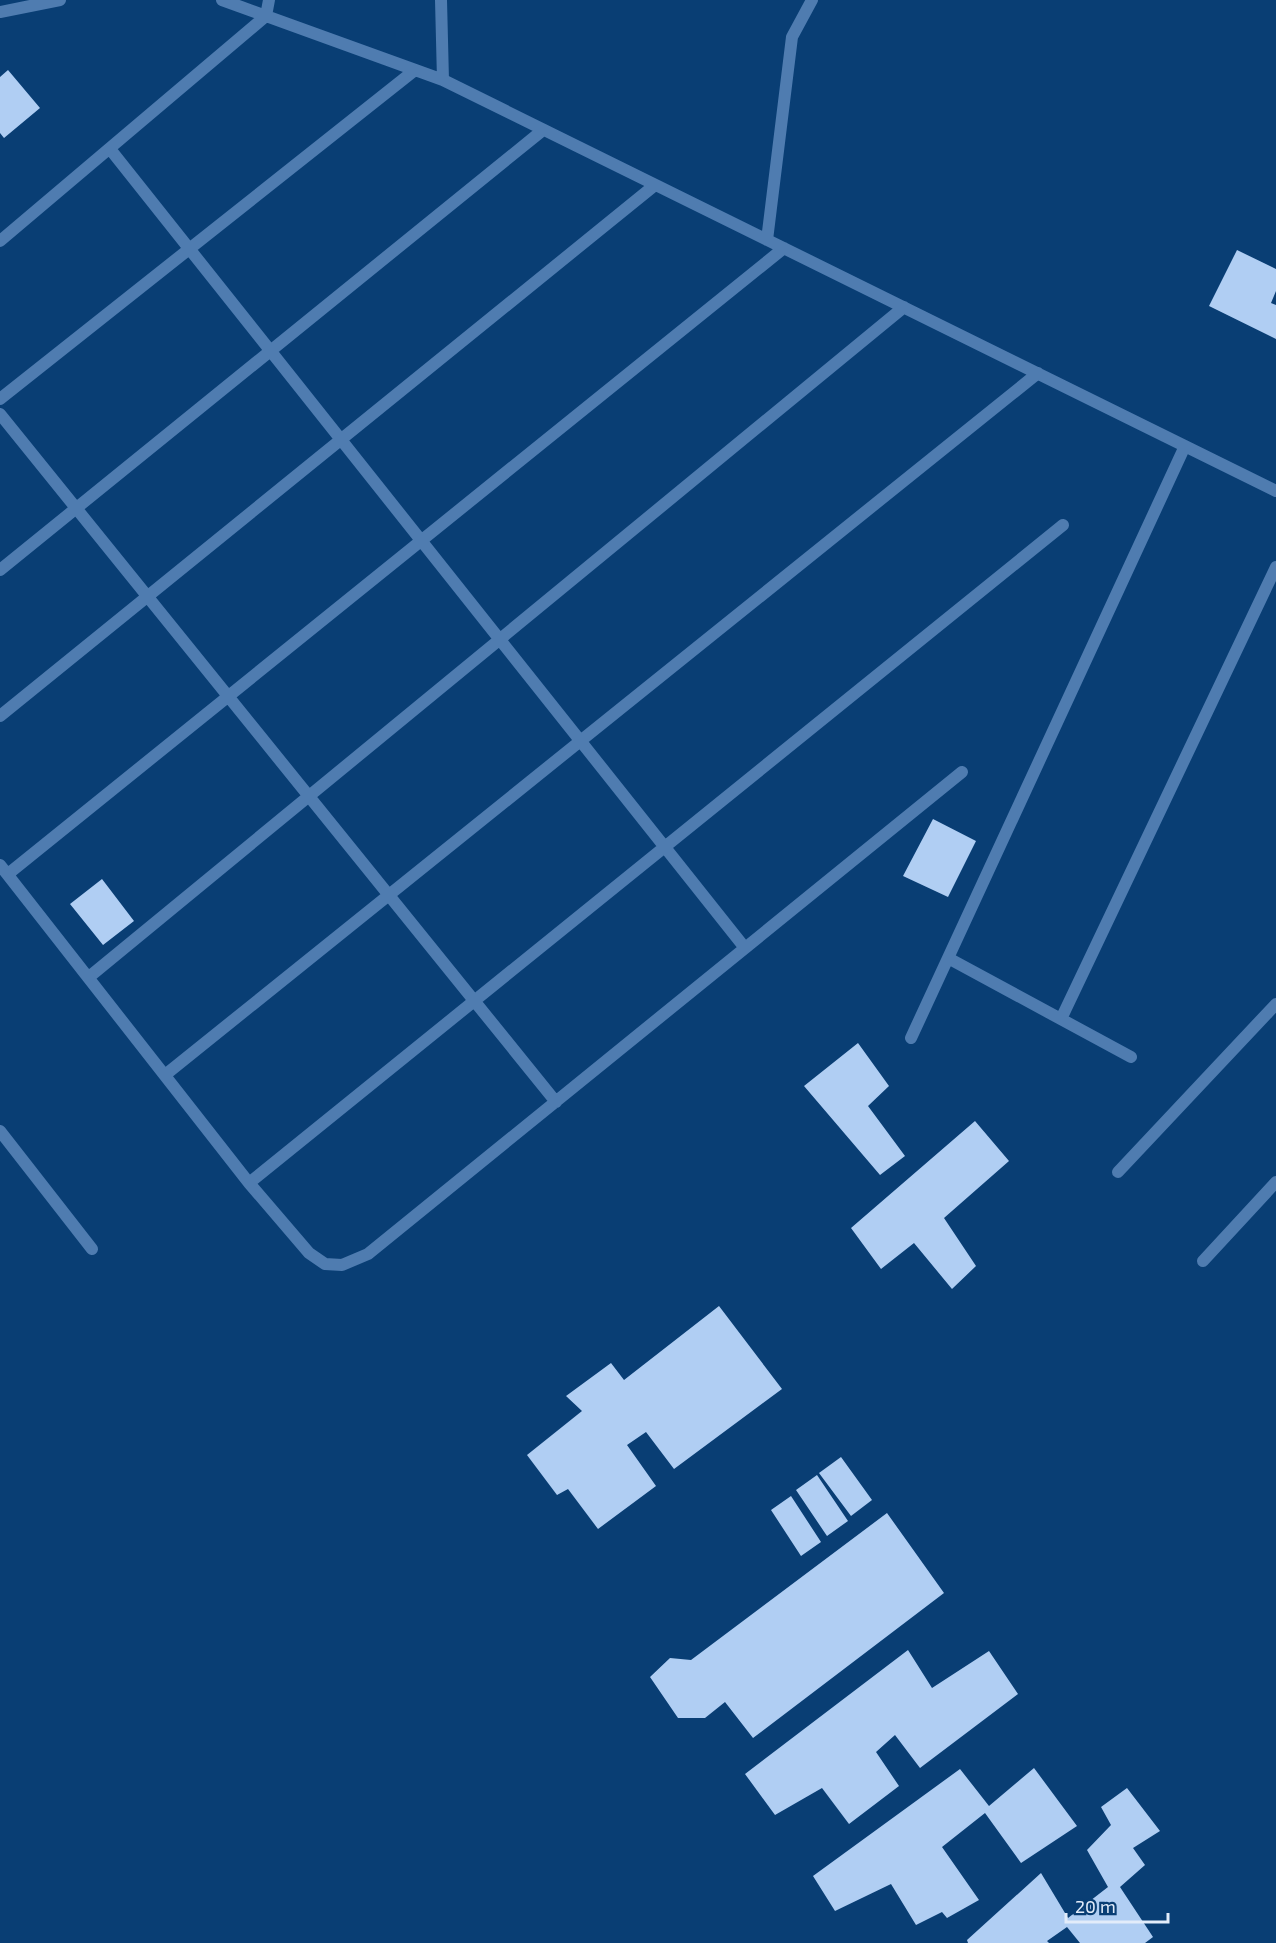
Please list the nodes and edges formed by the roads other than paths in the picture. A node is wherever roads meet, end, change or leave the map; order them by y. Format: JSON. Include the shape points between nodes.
{"nodes":[{"id":1,"x":60,"y":0,"type":"edge"},
{"id":2,"x":222,"y":0,"type":"edge"},
{"id":3,"x":269,"y":0,"type":"edge"},
{"id":4,"x":441,"y":0,"type":"edge"},
{"id":5,"x":812,"y":0,"type":"edge"},
{"id":6,"x":0,"y":12,"type":"edge"},
{"id":7,"x":266,"y":16,"type":"junction"},
{"id":8,"x":415,"y":70,"type":"junction"},
{"id":9,"x":443,"y":80,"type":"junction"},
{"id":10,"x":543,"y":130,"type":"junction"},
{"id":11,"x":110,"y":149,"type":"junction"},
{"id":12,"x":656,"y":185,"type":"junction"},
{"id":13,"x":767,"y":240,"type":"junction"},
{"id":14,"x":0,"y":241,"type":"edge"},
{"id":15,"x":784,"y":248,"type":"junction"},
{"id":16,"x":190,"y":249,"type":"junction"},
{"id":17,"x":904,"y":307,"type":"junction"},
{"id":18,"x":270,"y":351,"type":"junction"},
{"id":19,"x":1038,"y":373,"type":"junction"},
{"id":20,"x":0,"y":399,"type":"edge"},
{"id":21,"x":0,"y":414,"type":"edge"},
{"id":22,"x":341,"y":440,"type":"junction"},
{"id":23,"x":1185,"y":446,"type":"junction"},
{"id":24,"x":1276,"y":491,"type":"edge"},
{"id":25,"x":76,"y":508,"type":"junction"},
{"id":26,"x":1063,"y":525,"type":"dead end"},
{"id":27,"x":422,"y":540,"type":"junction"},
{"id":28,"x":1276,"y":567,"type":"edge"},
{"id":29,"x":0,"y":570,"type":"edge"},
{"id":30,"x":147,"y":597,"type":"junction"},
{"id":31,"x":500,"y":639,"type":"junction"},
{"id":32,"x":228,"y":697,"type":"junction"},
{"id":33,"x":0,"y":716,"type":"edge"},
{"id":34,"x":581,"y":741,"type":"junction"},
{"id":35,"x":962,"y":772,"type":"dead end"},
{"id":36,"x":309,"y":796,"type":"junction"},
{"id":37,"x":665,"y":847,"type":"junction"},
{"id":38,"x":4,"y":870,"type":"edge"},
{"id":39,"x":388,"y":895,"type":"junction"},
{"id":40,"x":745,"y":948,"type":"junction"},
{"id":41,"x":948,"y":958,"type":"junction"},
{"id":42,"x":89,"y":977,"type":"junction"},
{"id":43,"x":474,"y":1001,"type":"junction"},
{"id":44,"x":1276,"y":1004,"type":"edge"},
{"id":45,"x":1061,"y":1019,"type":"junction"},
{"id":46,"x":911,"y":1038,"type":"dead end"},
{"id":47,"x":1131,"y":1057,"type":"dead end"},
{"id":48,"x":165,"y":1075,"type":"junction"},
{"id":49,"x":556,"y":1102,"type":"junction"},
{"id":50,"x":0,"y":1131,"type":"edge"},
{"id":51,"x":1118,"y":1172,"type":"dead end"},
{"id":52,"x":1276,"y":1182,"type":"edge"},
{"id":53,"x":249,"y":1183,"type":"junction"},
{"id":54,"x":92,"y":1249,"type":"dead end"},
{"id":55,"x":1203,"y":1261,"type":"dead end"}],
"edges":[{"from":1,"to":6,"type":"street"},
{"from":2,"to":7,"type":"street"},
{"from":3,"to":7,"type":"street"},
{"from":4,"to":9,"type":"street"},
{"from":5,"to":13,"type":"street","via":[[792,37]]},
{"from":7,"to":8,"type":"street"},
{"from":7,"to":11,"type":"street"},
{"from":8,"to":9,"type":"street"},
{"from":8,"to":16,"type":"street"},
{"from":9,"to":10,"type":"street"},
{"from":10,"to":12,"type":"street"},
{"from":10,"to":18,"type":"street"},
{"from":11,"to":14,"type":"street"},
{"from":11,"to":16,"type":"street"},
{"from":12,"to":13,"type":"street"},
{"from":12,"to":22,"type":"street"},
{"from":13,"to":15,"type":"street"},
{"from":15,"to":17,"type":"street"},
{"from":15,"to":27,"type":"street"},
{"from":16,"to":18,"type":"street"},
{"from":16,"to":20,"type":"street"},
{"from":17,"to":19,"type":"street"},
{"from":17,"to":31,"type":"street"},
{"from":18,"to":22,"type":"street"},
{"from":18,"to":25,"type":"street"},
{"from":19,"to":23,"type":"street"},
{"from":19,"to":34,"type":"street"},
{"from":21,"to":25,"type":"street"},
{"from":22,"to":27,"type":"street"},
{"from":22,"to":30,"type":"street"},
{"from":23,"to":24,"type":"street"},
{"from":23,"to":41,"type":"street"},
{"from":25,"to":29,"type":"street"},
{"from":25,"to":30,"type":"street"},
{"from":26,"to":37,"type":"street"},
{"from":27,"to":31,"type":"street"},
{"from":27,"to":32,"type":"street"},
{"from":28,"to":45,"type":"street"},
{"from":30,"to":32,"type":"street"},
{"from":30,"to":33,"type":"street"},
{"from":31,"to":34,"type":"street"},
{"from":31,"to":36,"type":"street"},
{"from":32,"to":36,"type":"street"},
{"from":32,"to":38,"type":"street"},
{"from":34,"to":37,"type":"street"},
{"from":34,"to":39,"type":"street"},
{"from":35,"to":40,"type":"street"},
{"from":36,"to":39,"type":"street"},
{"from":36,"to":42,"type":"street"},
{"from":37,"to":40,"type":"street"},
{"from":37,"to":43,"type":"street"},
{"from":38,"to":42,"type":"street"},
{"from":39,"to":43,"type":"street"},
{"from":39,"to":48,"type":"street"},
{"from":40,"to":49,"type":"street"},
{"from":41,"to":45,"type":"street"},
{"from":41,"to":46,"type":"street"},
{"from":42,"to":48,"type":"street"},
{"from":43,"to":49,"type":"street"},
{"from":43,"to":53,"type":"street"},
{"from":44,"to":51,"type":"street"},
{"from":45,"to":47,"type":"street"},
{"from":48,"to":53,"type":"street"},
{"from":49,"to":53,"type":"street","via":[[368,1254],[342,1265],[325,1264],[309,1253]]},
{"from":50,"to":54,"type":"street"},
{"from":52,"to":55,"type":"street"}]}
